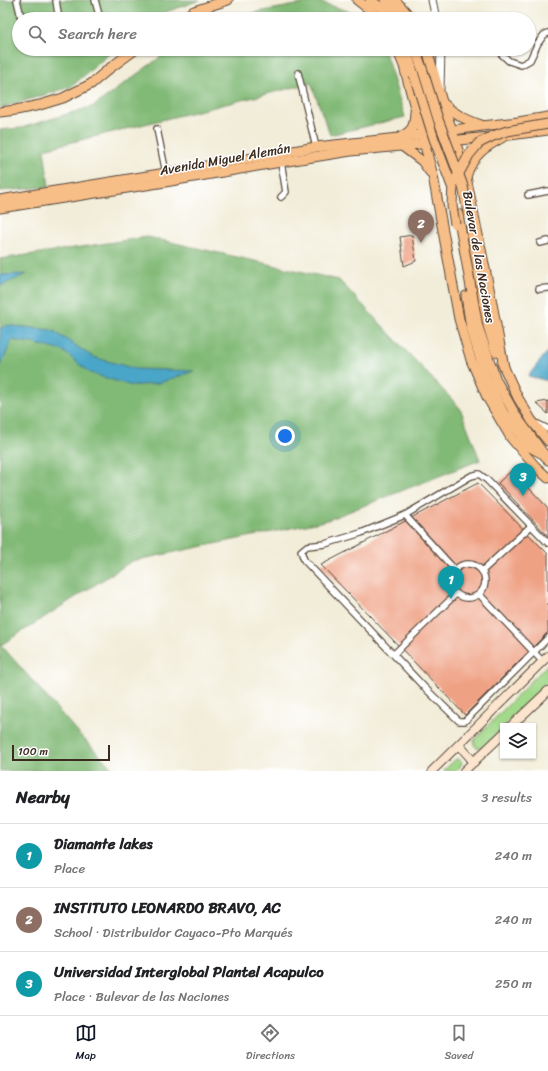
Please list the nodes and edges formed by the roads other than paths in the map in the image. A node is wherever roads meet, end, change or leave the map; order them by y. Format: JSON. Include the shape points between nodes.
{"nodes":[{"id":1,"x":17,"y":0,"type":"edge"},
{"id":2,"x":56,"y":0,"type":"edge"},
{"id":3,"x":95,"y":0,"type":"edge"},
{"id":4,"x":228,"y":0,"type":"edge"},
{"id":5,"x":357,"y":0,"type":"edge"},
{"id":6,"x":370,"y":0,"type":"edge"},
{"id":7,"x":385,"y":0,"type":"edge"},
{"id":8,"x":395,"y":0,"type":"edge"},
{"id":9,"x":432,"y":0,"type":"edge"},
{"id":10,"x":207,"y":3,"type":"edge"},
{"id":11,"x":20,"y":12,"type":"edge"},
{"id":12,"x":58,"y":12,"type":"edge"},
{"id":13,"x":98,"y":12,"type":"edge"},
{"id":14,"x":192,"y":12,"type":"edge"},
{"id":15,"x":372,"y":12,"type":"edge"},
{"id":16,"x":386,"y":12,"type":"edge"},
{"id":17,"x":396,"y":12,"type":"edge"},
{"id":18,"x":406,"y":12,"type":"edge"},
{"id":19,"x":435,"y":12,"type":"edge"},
{"id":20,"x":548,"y":33,"type":"edge"},
{"id":21,"x":536,"y":47,"type":"edge"},
{"id":22,"x":126,"y":56,"type":"edge"},
{"id":23,"x":400,"y":56,"type":"edge"},
{"id":24,"x":408,"y":56,"type":"edge"},
{"id":25,"x":417,"y":56,"type":"edge"},
{"id":26,"x":429,"y":56,"type":"edge"},
{"id":27,"x":441,"y":56,"type":"edge"},
{"id":28,"x":504,"y":56,"type":"edge"},
{"id":29,"x":532,"y":56,"type":"edge"},
{"id":30,"x":298,"y":72,"type":"dead end"},
{"id":31,"x":441,"y":98,"type":"junction"},
{"id":32,"x":415,"y":107,"type":"junction"},
{"id":33,"x":0,"y":112,"type":"edge"},
{"id":34,"x":548,"y":117,"type":"edge"},
{"id":35,"x":548,"y":124,"type":"edge"},
{"id":36,"x":482,"y":126,"type":"junction"},
{"id":37,"x":157,"y":130,"type":"dead end"},
{"id":38,"x":452,"y":130,"type":"junction"},
{"id":39,"x":548,"y":130,"type":"edge"},
{"id":40,"x":505,"y":136,"type":"junction"},
{"id":41,"x":424,"y":139,"type":"junction"},
{"id":42,"x":455,"y":141,"type":"junction"},
{"id":43,"x":400,"y":142,"type":"junction"},
{"id":44,"x":316,"y":147,"type":"junction"},
{"id":45,"x":281,"y":162,"type":"junction"},
{"id":46,"x":166,"y":173,"type":"junction"},
{"id":47,"x":433,"y":176,"type":"junction"},
{"id":48,"x":466,"y":177,"type":"junction"},
{"id":49,"x":548,"y":191,"type":"edge"},
{"id":50,"x":528,"y":195,"type":"dead end"},
{"id":51,"x":281,"y":197,"type":"dead end"},
{"id":52,"x":0,"y":200,"type":"edge"},
{"id":53,"x":0,"y":208,"type":"edge"},
{"id":54,"x":548,"y":241,"type":"edge"},
{"id":55,"x":540,"y":243,"type":"dead end"},
{"id":56,"x":548,"y":288,"type":"edge"},
{"id":57,"x":539,"y":289,"type":"dead end"},
{"id":58,"x":504,"y":367,"type":"junction"},
{"id":59,"x":532,"y":421,"type":"junction"},
{"id":60,"x":548,"y":429,"type":"edge"},
{"id":61,"x":548,"y":441,"type":"edge"},
{"id":62,"x":545,"y":456,"type":"edge"},
{"id":63,"x":548,"y":478,"type":"edge"},
{"id":64,"x":405,"y":515,"type":"junction"},
{"id":65,"x":531,"y":526,"type":"junction"},
{"id":66,"x":548,"y":543,"type":"edge"},
{"id":67,"x":455,"y":570,"type":"junction"},
{"id":68,"x":482,"y":571,"type":"junction"},
{"id":69,"x":456,"y":594,"type":"junction"},
{"id":70,"x":479,"y":594,"type":"junction"},
{"id":71,"x":548,"y":638,"type":"edge"},
{"id":72,"x":533,"y":652,"type":"junction"},
{"id":73,"x":394,"y":654,"type":"junction"},
{"id":74,"x":545,"y":659,"type":"edge"},
{"id":75,"x":548,"y":691,"type":"edge"},
{"id":76,"x":514,"y":723,"type":"edge"},
{"id":77,"x":500,"y":737,"type":"edge"},
{"id":78,"x":459,"y":744,"type":"junction"},
{"id":79,"x":474,"y":762,"type":"junction"},
{"id":80,"x":432,"y":771,"type":"edge"},
{"id":81,"x":464,"y":771,"type":"edge"}],
"edges":[{"from":1,"to":11,"type":"street"},
{"from":2,"to":12,"type":"street"},
{"from":3,"to":13,"type":"street"},
{"from":4,"to":10,"type":"main road"},
{"from":5,"to":15,"type":"main road"},
{"from":6,"to":16,"type":"main road"},
{"from":7,"to":17,"type":"main road"},
{"from":8,"to":18,"type":"main road"},
{"from":9,"to":19,"type":"street"},
{"from":10,"to":14,"type":"main road"},
{"from":20,"to":21,"type":"street"},
{"from":22,"to":33,"type":"main road","via":[[91,84],[63,98]]},
{"from":23,"to":32,"type":"main road"},
{"from":24,"to":62,"type":"main road","name":"Bulevar de las Naciones","bridge":true,"via":[[434,139],[454,190],[478,327],[496,380],[516,416]]},
{"from":25,"to":58,"type":"main road","name":"Bulevar de las Naciones","bridge":true,"via":[[463,186],[488,326],[497,355]]},
{"from":26,"to":31,"type":"main road"},
{"from":27,"to":31,"type":"street"},
{"from":28,"to":29,"type":"street","via":[[521,65]]},
{"from":30,"to":44,"type":"street"},
{"from":31,"to":36,"type":"main road","via":[[451,111]]},
{"from":31,"to":38,"type":"main road"},
{"from":32,"to":41,"type":"main road"},
{"from":32,"to":43,"type":"main road","via":[[412,129]]},
{"from":34,"to":36,"type":"main road","name":"Avenida Miguel Alemán"},
{"from":35,"to":62,"type":"main road","bridge":true,"via":[[507,131],[478,143],[453,184],[452,206],[471,328],[486,378],[503,412],[528,446]]},
{"from":36,"to":38,"type":"main road","name":"Avenida Miguel Alemán"},
{"from":37,"to":46,"type":"street"},
{"from":38,"to":41,"type":"main road","name":"Avenida Miguel Alemán"},
{"from":38,"to":42,"type":"main road"},
{"from":39,"to":40,"type":"main road","name":"Avenida Miguel Alemán"},
{"from":40,"to":42,"type":"main road","name":"Avenida Miguel Alemán"},
{"from":40,"to":48,"type":"main road","via":[[479,153],[469,166]]},
{"from":41,"to":42,"type":"main road","name":"Avenida Miguel Alemán"},
{"from":41,"to":43,"type":"main road","name":"Avenida Miguel Alemán"},
{"from":41,"to":47,"type":"main road"},
{"from":42,"to":48,"type":"main road"},
{"from":43,"to":44,"type":"main road","name":"Avenida Miguel Alemán"},
{"from":43,"to":45,"type":"main road","name":"Avenida Miguel Alemán"},
{"from":43,"to":47,"type":"main road","via":[[422,160]]},
{"from":44,"to":46,"type":"main road","name":"Avenida Miguel Alemán"},
{"from":45,"to":51,"type":"street","via":[[286,192]]},
{"from":45,"to":53,"type":"main road","name":"Avenida Miguel Alemán"},
{"from":46,"to":52,"type":"main road","name":"Avenida Miguel Alemán"},
{"from":47,"to":63,"type":"main road","via":[[459,319],[471,360],[487,397],[511,438]]},
{"from":48,"to":58,"type":"main road"},
{"from":49,"to":50,"type":"street"},
{"from":54,"to":55,"type":"street"},
{"from":56,"to":57,"type":"street"},
{"from":58,"to":59,"type":"main road","name":"Bulevar de las Naciones"},
{"from":59,"to":60,"type":"street"},
{"from":59,"to":61,"type":"main road","name":"Bulevar de las Naciones"},
{"from":64,"to":65,"type":"street","via":[[471,476],[479,474]]},
{"from":64,"to":67,"type":"street"},
{"from":64,"to":73,"type":"street","via":[[361,533],[324,544],[307,546],[301,551],[304,560]]},
{"from":65,"to":66,"type":"street"},
{"from":65,"to":68,"type":"street"},
{"from":67,"to":68,"type":"street","via":[[461,565],[469,564]]},
{"from":67,"to":69,"type":"street","via":[[450,582]]},
{"from":68,"to":70,"type":"street","via":[[485,586]]},
{"from":69,"to":70,"type":"street","via":[[463,598],[472,598]]},
{"from":69,"to":73,"type":"street"},
{"from":70,"to":72,"type":"street"},
{"from":71,"to":72,"type":"street"},
{"from":72,"to":73,"type":"street","via":[[465,721],[459,721]]},
{"from":72,"to":74,"type":"street"},
{"from":74,"to":78,"type":"main road"},
{"from":75,"to":76,"type":"main road"},
{"from":77,"to":79,"type":"main road"},
{"from":78,"to":79,"type":"main road"},
{"from":78,"to":80,"type":"main road"},
{"from":79,"to":81,"type":"main road"}]}
